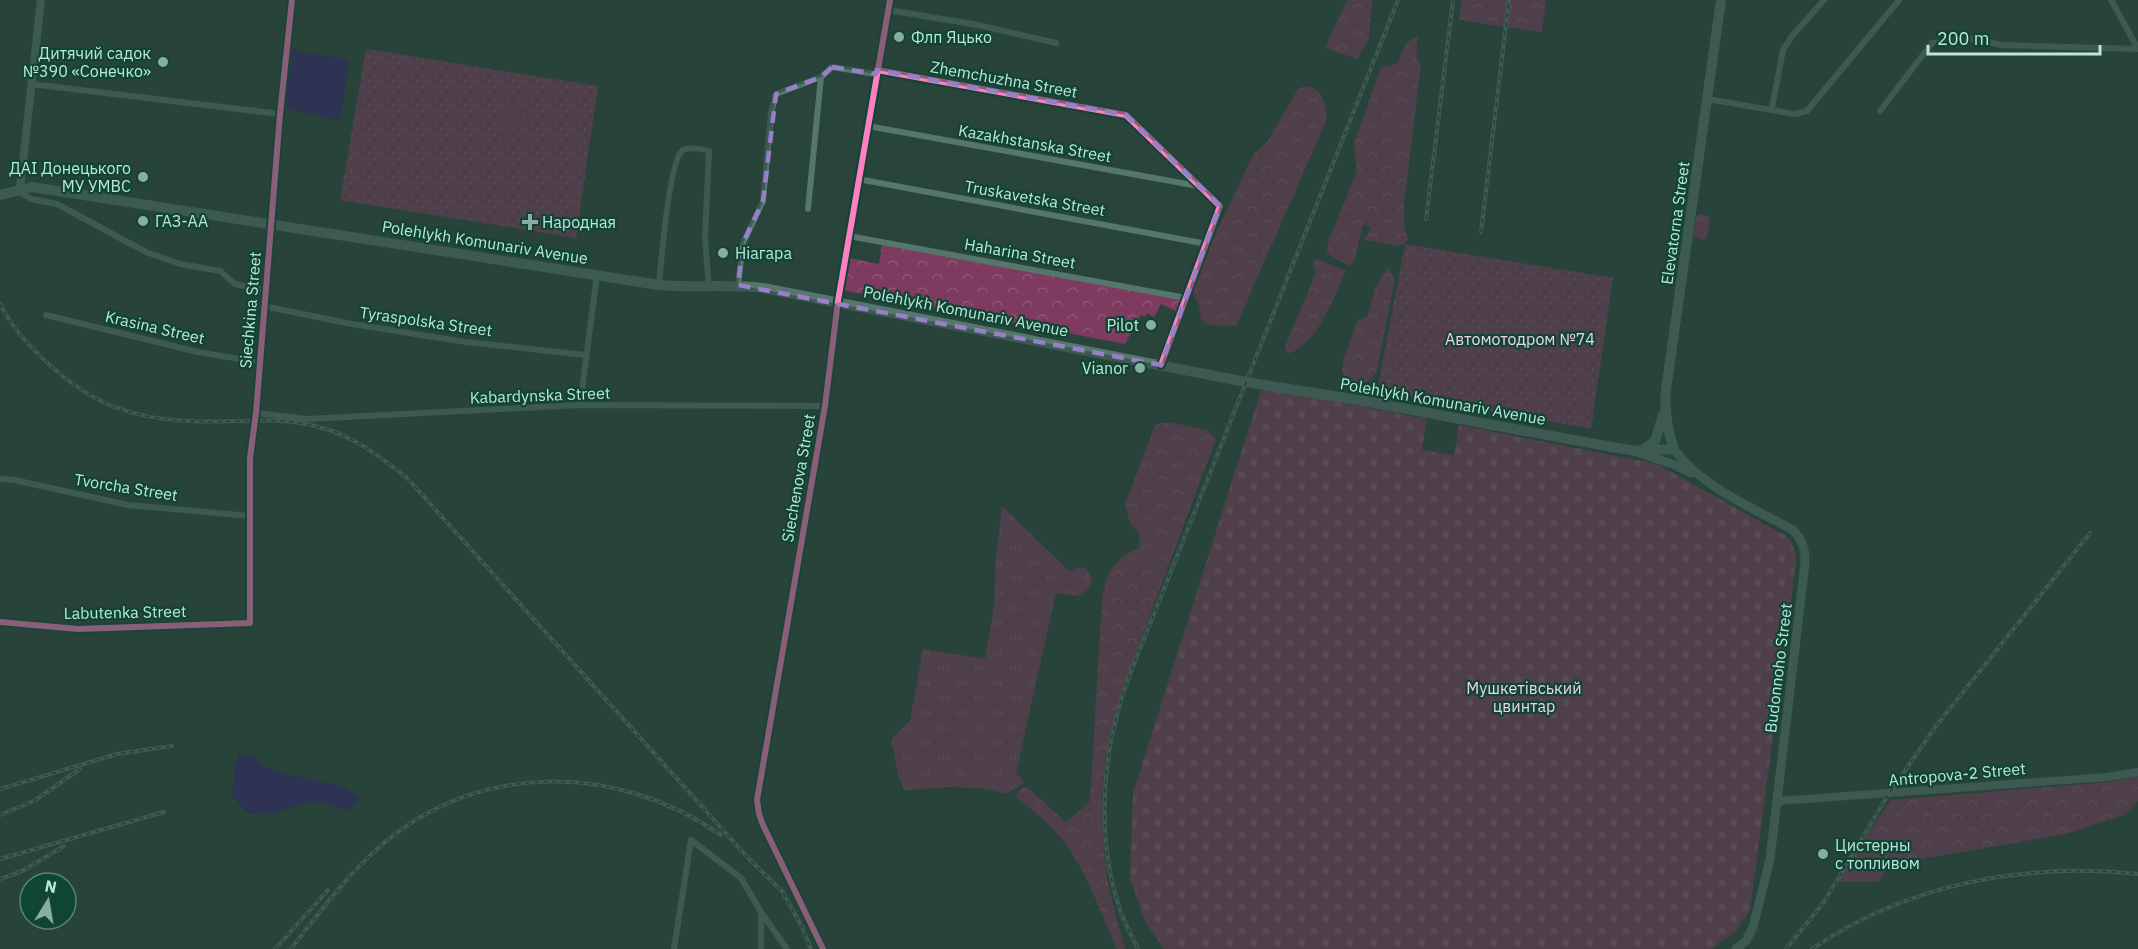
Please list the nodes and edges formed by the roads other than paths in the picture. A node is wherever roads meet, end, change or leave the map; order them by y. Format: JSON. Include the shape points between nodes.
{"nodes":[{"id":1,"x":41,"y":0,"type":"edge"},
{"id":2,"x":292,"y":0,"type":"edge"},
{"id":3,"x":890,"y":0,"type":"edge"},
{"id":4,"x":1721,"y":0,"type":"edge"},
{"id":5,"x":1824,"y":0,"type":"edge"},
{"id":6,"x":1899,"y":0,"type":"edge"},
{"id":7,"x":2110,"y":0,"type":"edge"},
{"id":8,"x":888,"y":10,"type":"junction"},
{"id":9,"x":1056,"y":44,"type":"dead end"},
{"id":10,"x":2138,"y":49,"type":"edge"},
{"id":11,"x":877,"y":72,"type":"junction"},
{"id":12,"x":821,"y":77,"type":"junction"},
{"id":13,"x":31,"y":84,"type":"junction"},
{"id":14,"x":1707,"y":99,"type":"junction"},
{"id":15,"x":1772,"y":108,"type":"junction"},
{"id":16,"x":1880,"y":111,"type":"dead end"},
{"id":17,"x":280,"y":114,"type":"junction"},
{"id":18,"x":868,"y":126,"type":"junction"},
{"id":19,"x":858,"y":179,"type":"junction"},
{"id":20,"x":1198,"y":186,"type":"junction"},
{"id":21,"x":20,"y":189,"type":"junction"},
{"id":22,"x":0,"y":195,"type":"edge"},
{"id":23,"x":808,"y":209,"type":"dead end"},
{"id":24,"x":270,"y":224,"type":"junction"},
{"id":25,"x":849,"y":236,"type":"junction"},
{"id":26,"x":1207,"y":244,"type":"junction"},
{"id":27,"x":597,"y":275,"type":"junction"},
{"id":28,"x":659,"y":285,"type":"junction"},
{"id":29,"x":738,"y":285,"type":"junction"},
{"id":30,"x":709,"y":288,"type":"junction"},
{"id":31,"x":264,"y":290,"type":"junction"},
{"id":32,"x":1186,"y":298,"type":"junction"},
{"id":33,"x":838,"y":301,"type":"junction"},
{"id":34,"x":263,"y":306,"type":"junction"},
{"id":35,"x":46,"y":315,"type":"dead end"},
{"id":36,"x":586,"y":355,"type":"junction"},
{"id":37,"x":258,"y":362,"type":"junction"},
{"id":38,"x":1161,"y":365,"type":"junction"},
{"id":39,"x":580,"y":405,"type":"junction"},
{"id":40,"x":1665,"y":405,"type":"junction"},
{"id":41,"x":825,"y":406,"type":"junction"},
{"id":42,"x":256,"y":413,"type":"junction"},
{"id":43,"x":1674,"y":449,"type":"junction"},
{"id":44,"x":1632,"y":451,"type":"junction"},
{"id":45,"x":0,"y":479,"type":"edge"},
{"id":46,"x":1704,"y":480,"type":"junction"},
{"id":47,"x":250,"y":516,"type":"junction"},
{"id":48,"x":0,"y":622,"type":"edge"},
{"id":49,"x":250,"y":623,"type":"joint"},
{"id":50,"x":2138,"y":772,"type":"edge"},
{"id":51,"x":1778,"y":801,"type":"junction"},
{"id":52,"x":761,"y":912,"type":"junction"},
{"id":53,"x":674,"y":949,"type":"edge"},
{"id":54,"x":760,"y":949,"type":"edge"},
{"id":55,"x":787,"y":949,"type":"edge"},
{"id":56,"x":823,"y":949,"type":"edge"},
{"id":57,"x":1737,"y":949,"type":"edge"}],
"edges":[{"from":1,"to":13,"type":"street"},
{"from":2,"to":17,"type":"street","name":"Siechkina Street"},
{"from":3,"to":8,"type":"street","name":"Siechenova Street"},
{"from":4,"to":14,"type":"main road","name":"Elevatorna Street"},
{"from":5,"to":15,"type":"street","via":[[1783,50]]},
{"from":6,"to":15,"type":"street","via":[[1807,111],[1795,114]]},
{"from":7,"to":10,"type":"street"},
{"from":8,"to":9,"type":"street","via":[[978,25]]},
{"from":8,"to":11,"type":"street","name":"Siechenova Street"},
{"from":10,"to":16,"type":"street","via":[[2002,45],[1975,39],[1932,43]]},
{"from":11,"to":12,"type":"street","name":"Zhemchuzhna Street","via":[[832,67]]},
{"from":11,"to":18,"type":"street","name":"Siechenova Street"},
{"from":11,"to":20,"type":"street","name":"Zhemchuzhna Street","via":[[1126,115]]},
{"from":12,"to":23,"type":"street"},
{"from":12,"to":29,"type":"street","via":[[776,94],[763,201],[743,243]]},
{"from":13,"to":17,"type":"street"},
{"from":13,"to":21,"type":"street"},
{"from":14,"to":15,"type":"street"},
{"from":14,"to":40,"type":"main road","name":"Elevatorna Street"},
{"from":17,"to":24,"type":"street","name":"Siechkina Street"},
{"from":18,"to":19,"type":"street","name":"Siechenova Street"},
{"from":18,"to":20,"type":"street","name":"Kazakhstanska Street"},
{"from":19,"to":25,"type":"street","name":"Siechenova Street"},
{"from":19,"to":26,"type":"street","name":"Truskavetska Street"},
{"from":20,"to":26,"type":"street","via":[[1220,206]]},
{"from":21,"to":22,"type":"main road","name":"Polehlykh Komunariv Avenue"},
{"from":21,"to":24,"type":"main road","name":"Polehlykh Komunariv Avenue","via":[[32,187]]},
{"from":21,"to":31,"type":"street","via":[[21,194],[57,204],[146,252],[180,264],[220,271],[235,284]]},
{"from":24,"to":27,"type":"main road","name":"Polehlykh Komunariv Avenue"},
{"from":24,"to":31,"type":"street","name":"Siechkina Street"},
{"from":25,"to":32,"type":"street","name":"Haharina Street"},
{"from":25,"to":33,"type":"street","name":"Siechenova Street"},
{"from":26,"to":32,"type":"street"},
{"from":27,"to":28,"type":"main road","name":"Polehlykh Komunariv Avenue"},
{"from":27,"to":36,"type":"street"},
{"from":28,"to":30,"type":"main road","name":"Polehlykh Komunariv Avenue"},
{"from":28,"to":30,"type":"street","via":[[669,192],[679,155],[688,148],[709,152],[705,238]]},
{"from":29,"to":30,"type":"main road","name":"Polehlykh Komunariv Avenue"},
{"from":29,"to":33,"type":"main road","name":"Polehlykh Komunariv Avenue"},
{"from":31,"to":34,"type":"street","name":"Siechkina Street"},
{"from":32,"to":38,"type":"street"},
{"from":33,"to":38,"type":"main road","name":"Polehlykh Komunariv Avenue"},
{"from":33,"to":41,"type":"street","name":"Siechenova Street"},
{"from":34,"to":36,"type":"street","name":"Tyraspolska Street","via":[[466,342]]},
{"from":34,"to":37,"type":"street","name":"Siechkina Street"},
{"from":35,"to":37,"type":"street","name":"Krasina Street","via":[[198,352]]},
{"from":36,"to":39,"type":"street"},
{"from":37,"to":42,"type":"street","name":"Siechkina Street"},
{"from":38,"to":44,"type":"main road","name":"Polehlykh Komunariv Avenue"},
{"from":39,"to":41,"type":"street","name":"Kabardynska Street"},
{"from":39,"to":42,"type":"street","name":"Kabardynska Street","via":[[307,419]]},
{"from":40,"to":43,"type":"main road","name":"Elevatorna Street"},
{"from":40,"to":44,"type":"main road","via":[[1655,441]]},
{"from":41,"to":56,"type":"street","name":"Siechenova Street","via":[[757,800],[759,814]]},
{"from":42,"to":47,"type":"street","name":"Siechkina Street","via":[[250,458]]},
{"from":43,"to":44,"type":"main road","name":"Polehlykh Komunariv Avenue"},
{"from":43,"to":46,"type":"main road","name":"Budonnoho Street"},
{"from":44,"to":46,"type":"main road","via":[[1675,465]]},
{"from":45,"to":47,"type":"street","name":"Tvorcha Street","via":[[128,505]]},
{"from":46,"to":51,"type":"main road","name":"Budonnoho Street","via":[[1793,530],[1802,539],[1805,550]]},
{"from":47,"to":49,"type":"street","name":"Siechkina Street"},
{"from":48,"to":49,"type":"street","name":"Labutenka Street","via":[[78,629]]},
{"from":50,"to":51,"type":"street","name":"Antropova-2 Street"},
{"from":51,"to":57,"type":"main road","name":"Budonnoho Street","via":[[1770,859],[1753,927]]},
{"from":52,"to":53,"type":"street","via":[[741,878],[691,840]]},
{"from":52,"to":54,"type":"street"},
{"from":52,"to":55,"type":"street"}]}
